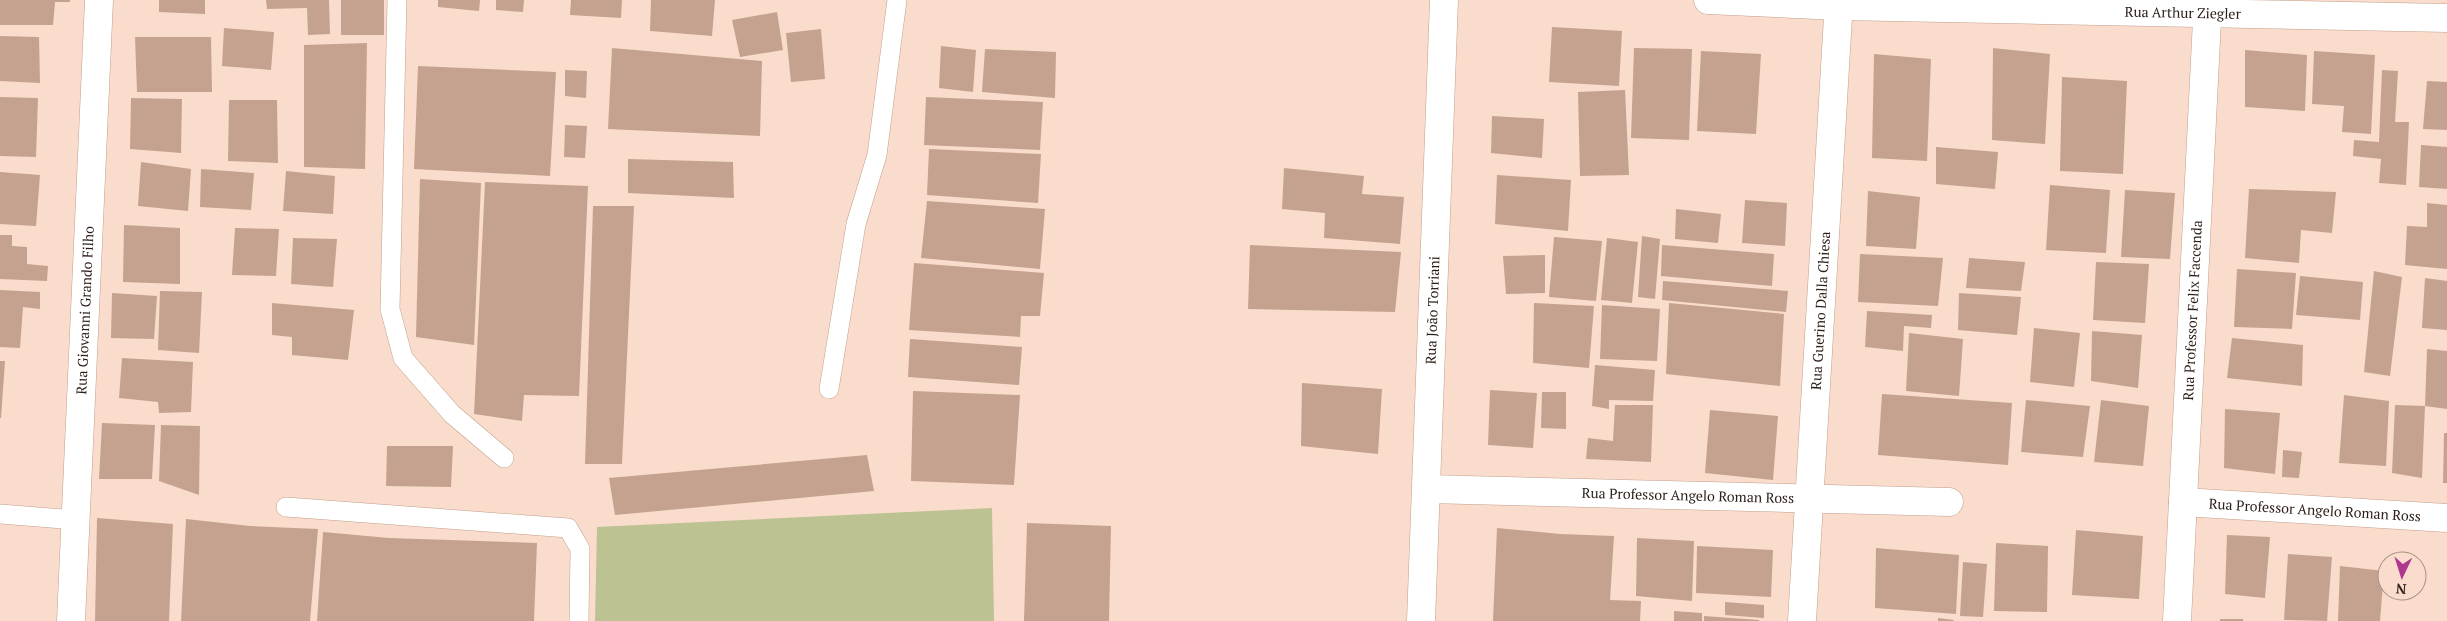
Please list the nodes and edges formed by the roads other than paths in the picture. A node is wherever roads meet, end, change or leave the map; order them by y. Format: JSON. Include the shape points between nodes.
{"nodes":[{"id":1,"x":99,"y":0,"type":"edge"},
{"id":2,"x":397,"y":0,"type":"edge"},
{"id":3,"x":897,"y":0,"type":"edge"},
{"id":4,"x":1444,"y":0,"type":"edge"},
{"id":5,"x":1708,"y":0,"type":"edge"},
{"id":6,"x":1839,"y":3,"type":"edge"},
{"id":7,"x":2208,"y":7,"type":"edge"},
{"id":8,"x":2447,"y":18,"type":"edge"},
{"id":9,"x":829,"y":389,"type":"dead end"},
{"id":10,"x":504,"y":458,"type":"dead end"},
{"id":11,"x":1427,"y":488,"type":"junction"},
{"id":12,"x":1811,"y":500,"type":"junction"},
{"id":13,"x":1949,"y":502,"type":"dead end"},
{"id":14,"x":2183,"y":502,"type":"junction"},
{"id":15,"x":286,"y":507,"type":"dead end"},
{"id":16,"x":0,"y":514,"type":"edge"},
{"id":17,"x":2447,"y":518,"type":"edge"},
{"id":18,"x":76,"y":520,"type":"junction"},
{"id":19,"x":71,"y":621,"type":"edge"},
{"id":20,"x":579,"y":621,"type":"edge"},
{"id":21,"x":1421,"y":621,"type":"edge"},
{"id":22,"x":1802,"y":621,"type":"edge"},
{"id":23,"x":2177,"y":621,"type":"edge"}],
"edges":[{"from":1,"to":18,"type":"street","name":"Rua Giovanni Grando Filho"},
{"from":2,"to":10,"type":"lane","via":[[390,309],[403,358],[452,414]]},
{"from":3,"to":9,"type":"lane","via":[[877,155],[856,224]]},
{"from":4,"to":11,"type":"street","name":"Rua João Torriani"},
{"from":5,"to":6,"type":"street","name":"Rua Arthur Ziegler"},
{"from":6,"to":7,"type":"street","name":"Rua Arthur Ziegler"},
{"from":6,"to":12,"type":"street","name":"Rua Guerino Dalla Chiesa"},
{"from":7,"to":8,"type":"street","name":"Rua Arthur Ziegler"},
{"from":7,"to":14,"type":"street","name":"Rua Professor Felix Faccenda"},
{"from":11,"to":12,"type":"street","name":"Rua Professor Angelo Roman Ross"},
{"from":11,"to":21,"type":"street","name":"Rua João Torriani"},
{"from":12,"to":13,"type":"street","name":"Rua Professor Angelo Roman Ross"},
{"from":12,"to":22,"type":"street","name":"Rua Guerino Dalla Chiesa"},
{"from":14,"to":17,"type":"street","name":"Rua Professor Angelo Roman Ross"},
{"from":14,"to":23,"type":"street","name":"Rua Professor Felix Faccenda"},
{"from":15,"to":20,"type":"lane","via":[[568,528],[580,549]]},
{"from":16,"to":18,"type":"lane"},
{"from":18,"to":19,"type":"street","name":"Rua Giovanni Grando Filho"}]}
